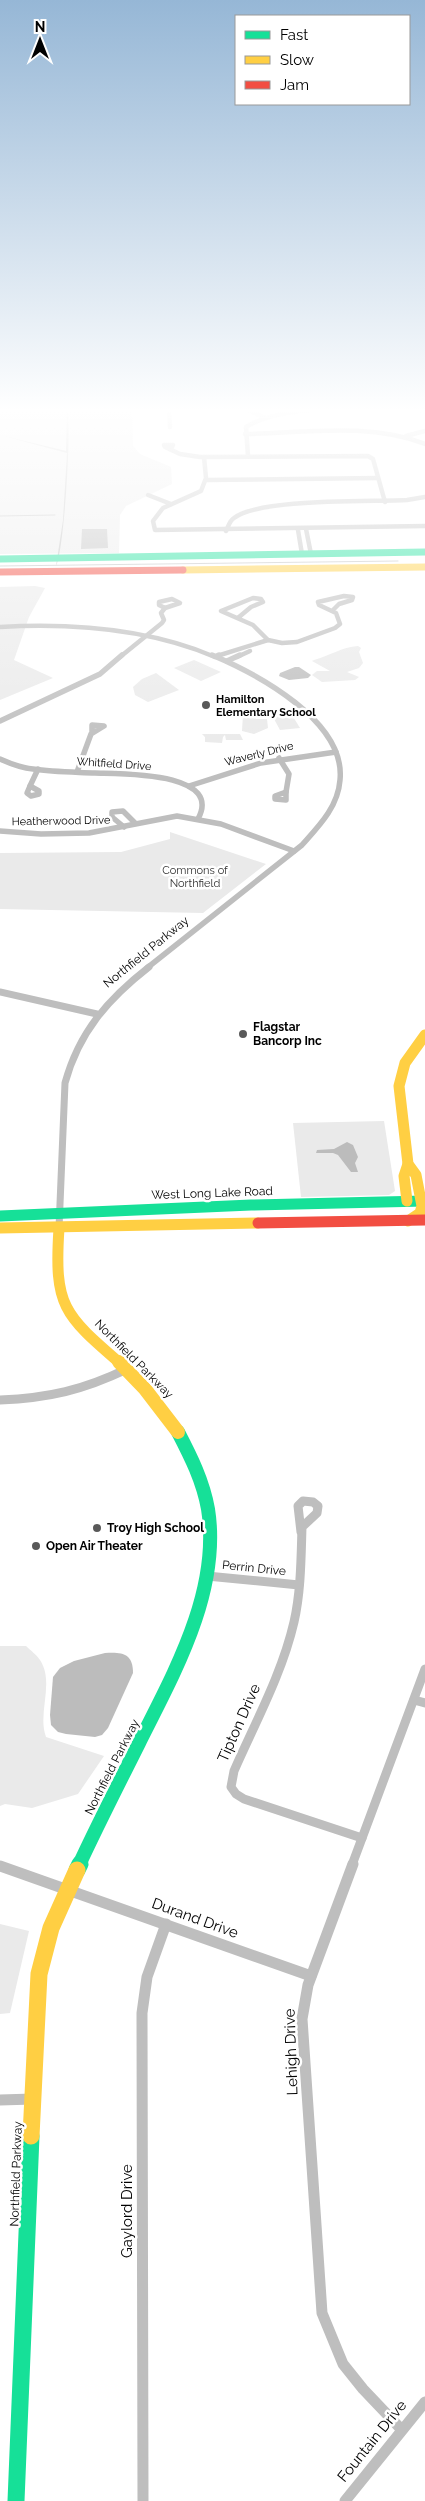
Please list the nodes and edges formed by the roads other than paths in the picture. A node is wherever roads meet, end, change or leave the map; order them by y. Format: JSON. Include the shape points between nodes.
{"nodes":[{"id":1,"x":153,"y":527,"type":"edge"},
{"id":2,"x":226,"y":527,"type":"edge"},
{"id":3,"x":397,"y":527,"type":"edge"},
{"id":4,"x":306,"y":529,"type":"junction"},
{"id":5,"x":226,"y":530,"type":"junction"},
{"id":6,"x":298,"y":530,"type":"junction"},
{"id":7,"x":425,"y":552,"type":"edge"},
{"id":8,"x":307,"y":554,"type":"junction"},
{"id":9,"x":0,"y":559,"type":"edge"},
{"id":10,"x":425,"y":567,"type":"edge"},
{"id":11,"x":0,"y":572,"type":"edge"},
{"id":12,"x":425,"y":573,"type":"edge"},
{"id":13,"x":0,"y":578,"type":"edge"},
{"id":14,"x":165,"y":608,"type":"dead end"},
{"id":15,"x":333,"y":610,"type":"junction"},
{"id":16,"x":239,"y":618,"type":"junction"},
{"id":17,"x":0,"y":627,"type":"edge"},
{"id":18,"x":145,"y":635,"type":"junction"},
{"id":19,"x":270,"y":641,"type":"junction"},
{"id":20,"x":217,"y":656,"type":"junction"},
{"id":21,"x":227,"y":661,"type":"junction"},
{"id":22,"x":0,"y":721,"type":"edge"},
{"id":23,"x":92,"y":733,"type":"dead end"},
{"id":24,"x":336,"y":752,"type":"junction"},
{"id":25,"x":279,"y":758,"type":"junction"},
{"id":26,"x":0,"y":759,"type":"edge"},
{"id":27,"x":38,"y":769,"type":"junction"},
{"id":28,"x":77,"y":772,"type":"junction"},
{"id":29,"x":30,"y":786,"type":"dead end"},
{"id":30,"x":189,"y":786,"type":"junction"},
{"id":31,"x":286,"y":792,"type":"dead end"},
{"id":32,"x":198,"y":819,"type":"junction"},
{"id":33,"x":135,"y":823,"type":"junction"},
{"id":34,"x":124,"y":827,"type":"junction"},
{"id":35,"x":0,"y":831,"type":"edge"},
{"id":36,"x":294,"y":851,"type":"junction"},
{"id":37,"x":0,"y":992,"type":"edge"},
{"id":38,"x":97,"y":1014,"type":"junction"},
{"id":39,"x":425,"y":1034,"type":"edge"},
{"id":40,"x":408,"y":1164,"type":"junction"},
{"id":41,"x":407,"y":1201,"type":"junction"},
{"id":42,"x":423,"y":1201,"type":"edge"},
{"id":43,"x":251,"y":1205,"type":"junction"},
{"id":44,"x":209,"y":1206,"type":"junction"},
{"id":45,"x":59,"y":1213,"type":"junction"},
{"id":46,"x":0,"y":1216,"type":"edge"},
{"id":47,"x":425,"y":1220,"type":"edge"},
{"id":48,"x":408,"y":1221,"type":"junction"},
{"id":49,"x":246,"y":1224,"type":"junction"},
{"id":50,"x":197,"y":1226,"type":"junction"},
{"id":51,"x":0,"y":1228,"type":"edge"},
{"id":52,"x":59,"y":1228,"type":"junction"},
{"id":53,"x":127,"y":1369,"type":"junction"},
{"id":54,"x":0,"y":1400,"type":"edge"},
{"id":55,"x":301,"y":1532,"type":"dead end"},
{"id":56,"x":207,"y":1576,"type":"junction"},
{"id":57,"x":299,"y":1586,"type":"junction"},
{"id":58,"x":425,"y":1668,"type":"edge"},
{"id":59,"x":414,"y":1700,"type":"junction"},
{"id":60,"x":425,"y":1703,"type":"edge"},
{"id":61,"x":362,"y":1838,"type":"junction"},
{"id":62,"x":0,"y":1866,"type":"edge"},
{"id":63,"x":68,"y":1888,"type":"junction"},
{"id":64,"x":166,"y":1924,"type":"junction"},
{"id":65,"x":311,"y":1976,"type":"junction"},
{"id":66,"x":33,"y":2099,"type":"junction"},
{"id":67,"x":0,"y":2100,"type":"edge"},
{"id":68,"x":425,"y":2402,"type":"edge"},
{"id":69,"x":401,"y":2429,"type":"junction"},
{"id":70,"x":16,"y":2501,"type":"edge"},
{"id":71,"x":143,"y":2501,"type":"edge"},
{"id":72,"x":345,"y":2501,"type":"edge"}],
"edges":[{"from":1,"to":5,"type":"street","via":[[158,530]]},
{"from":2,"to":5,"type":"street"},
{"from":3,"to":4,"type":"street"},
{"from":4,"to":6,"type":"street"},
{"from":4,"to":8,"type":"street"},
{"from":5,"to":6,"type":"street"},
{"from":6,"to":8,"type":"street"},
{"from":7,"to":8,"type":"main road"},
{"from":8,"to":9,"type":"main road"},
{"from":10,"to":11,"type":"main road"},
{"from":12,"to":13,"type":"main road"},
{"from":14,"to":18,"type":"street","via":[[161,613],[164,621]]},
{"from":15,"to":15,"type":"street","via":[[338,604],[353,598],[346,596],[318,602]]},
{"from":15,"to":19,"type":"street","via":[[340,619],[335,628],[297,642]]},
{"from":16,"to":16,"type":"street","via":[[251,607],[263,600],[253,598],[221,611]]},
{"from":16,"to":19,"type":"street","via":[[259,629]]},
{"from":17,"to":18,"type":"street","name":"Northfield Parkway","via":[[68,626]]},
{"from":18,"to":20,"type":"street","name":"Northfield Parkway"},
{"from":18,"to":22,"type":"street","via":[[100,674]]},
{"from":19,"to":20,"type":"street"},
{"from":19,"to":21,"type":"street","via":[[263,648]]},
{"from":20,"to":21,"type":"street","name":"Northfield Parkway"},
{"from":21,"to":24,"type":"street","name":"Northfield Parkway","via":[[307,711]]},
{"from":23,"to":28,"type":"street"},
{"from":24,"to":25,"type":"street","name":"Waverly Drive"},
{"from":24,"to":36,"type":"street","name":"Northfield Parkway","via":[[340,776],[335,802],[316,831]]},
{"from":25,"to":30,"type":"street","name":"Waverly Drive"},
{"from":25,"to":31,"type":"street","via":[[289,771]]},
{"from":26,"to":27,"type":"street","name":"Whitfield Drive"},
{"from":27,"to":28,"type":"street","name":"Whitfield Drive"},
{"from":27,"to":29,"type":"street"},
{"from":28,"to":30,"type":"street","name":"Whitfield Drive","via":[[155,776]]},
{"from":30,"to":32,"type":"street","via":[[202,803]]},
{"from":32,"to":33,"type":"street","name":"Heatherwood Drive","via":[[169,816]]},
{"from":32,"to":36,"type":"street","name":"Heatherwood Drive"},
{"from":33,"to":34,"type":"street","name":"Heatherwood Drive"},
{"from":33,"to":34,"type":"street","via":[[123,812],[112,812],[112,817]]},
{"from":34,"to":35,"type":"street","name":"Heatherwood Drive","via":[[92,832]]},
{"from":36,"to":38,"type":"street","name":"Northfield Parkway","via":[[132,980]]},
{"from":37,"to":38,"type":"street"},
{"from":38,"to":45,"type":"street","name":"Northfield Parkway","via":[[74,1051],[65,1083]]},
{"from":39,"to":40,"type":"main road","via":[[406,1063],[399,1086]]},
{"from":40,"to":41,"type":"main road","via":[[404,1176]]},
{"from":40,"to":42,"type":"main road","via":[[416,1175]]},
{"from":41,"to":42,"type":"main road","name":"West Long Lake Road"},
{"from":41,"to":43,"type":"main road","name":"West Long Lake Road"},
{"from":42,"to":48,"type":"main road","via":[[420,1213]]},
{"from":43,"to":44,"type":"main road","name":"West Long Lake Road"},
{"from":43,"to":49,"type":"main road","via":[[241,1214]]},
{"from":44,"to":45,"type":"main road","name":"West Long Lake Road"},
{"from":44,"to":50,"type":"main road","via":[[207,1220]]},
{"from":45,"to":46,"type":"main road","name":"West Long Lake Road"},
{"from":45,"to":52,"type":"street","name":"Northfield Parkway"},
{"from":47,"to":48,"type":"main road"},
{"from":48,"to":49,"type":"main road"},
{"from":49,"to":50,"type":"main road"},
{"from":50,"to":52,"type":"main road"},
{"from":51,"to":52,"type":"main road"},
{"from":52,"to":53,"type":"main road","name":"Northfield Parkway","via":[[57,1278],[64,1302],[77,1321]]},
{"from":53,"to":54,"type":"street","via":[[101,1383],[61,1396]]},
{"from":53,"to":56,"type":"main road","name":"Northfield Parkway","via":[[169,1415],[195,1463],[203,1485],[210,1529]]},
{"from":55,"to":57,"type":"street","name":"Tipton Drive"},
{"from":56,"to":57,"type":"street","name":"Perrin Drive"},
{"from":56,"to":63,"type":"main road","name":"Northfield Parkway","via":[[203,1600],[179,1664]]},
{"from":57,"to":61,"type":"street","name":"Tipton Drive","via":[[294,1622],[281,1665],[234,1771],[231,1787],[244,1799]]},
{"from":58,"to":59,"type":"street","name":"Lehigh Drive"},
{"from":59,"to":60,"type":"street"},
{"from":59,"to":61,"type":"street","name":"Lehigh Drive"},
{"from":61,"to":65,"type":"street","name":"Lehigh Drive"},
{"from":62,"to":63,"type":"street","name":"Durand Drive"},
{"from":63,"to":64,"type":"street","name":"Durand Drive"},
{"from":63,"to":66,"type":"main road","name":"Northfield Parkway","via":[[46,1940],[38,1976]]},
{"from":64,"to":65,"type":"street","name":"Durand Drive"},
{"from":64,"to":71,"type":"street","name":"Gaylord Drive","via":[[147,1977],[142,2013]]},
{"from":65,"to":69,"type":"street","name":"Lehigh Drive","via":[[303,2006],[302,2034],[322,2313],[346,2371]]},
{"from":66,"to":67,"type":"street"},
{"from":66,"to":70,"type":"main road","name":"Northfield Parkway"},
{"from":68,"to":69,"type":"street","name":"Fountain Drive"},
{"from":69,"to":72,"type":"street","name":"Fountain Drive"}]}
